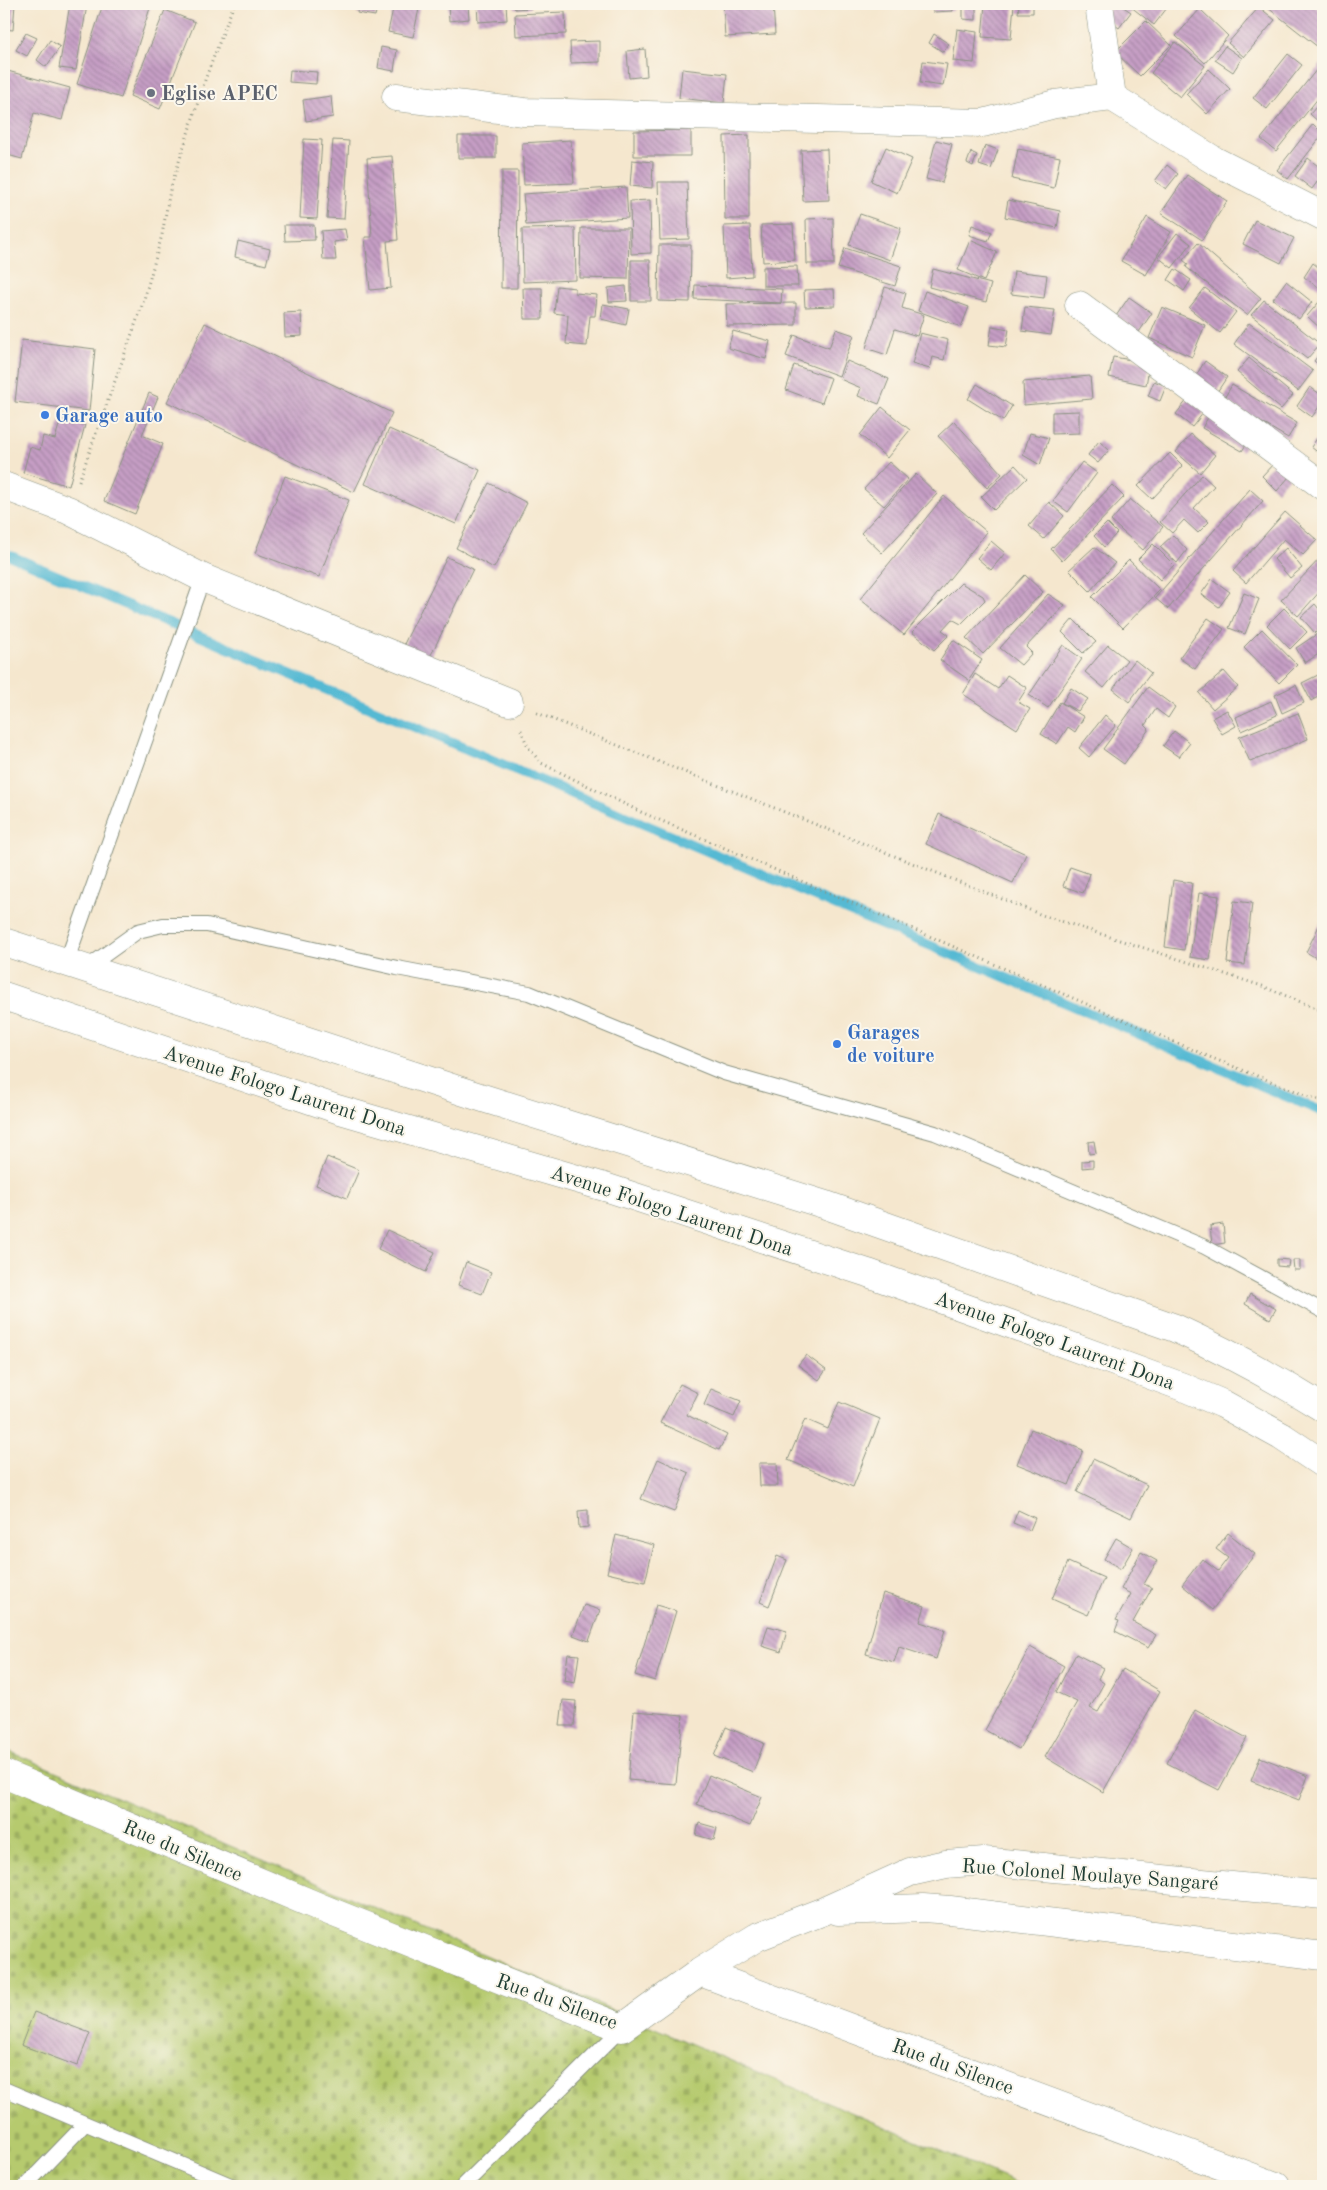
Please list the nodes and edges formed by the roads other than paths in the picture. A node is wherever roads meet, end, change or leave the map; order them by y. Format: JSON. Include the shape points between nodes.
{"nodes":[{"id":1,"x":1099,"y":4,"type":"edge"},
{"id":2,"x":396,"y":97,"type":"dead end"},
{"id":3,"x":1112,"y":97,"type":"junction"},
{"id":4,"x":1323,"y":216,"type":"edge"},
{"id":5,"x":1079,"y":304,"type":"dead end"},
{"id":6,"x":4,"y":486,"type":"edge"},
{"id":7,"x":1323,"y":486,"type":"edge"},
{"id":8,"x":203,"y":578,"type":"junction"},
{"id":9,"x":509,"y":702,"type":"road end"},
{"id":10,"x":4,"y":942,"type":"edge"},
{"id":11,"x":75,"y":966,"type":"junction"},
{"id":12,"x":4,"y":996,"type":"edge"},
{"id":13,"x":1323,"y":1310,"type":"edge"},
{"id":14,"x":1323,"y":1408,"type":"edge"},
{"id":15,"x":1323,"y":1464,"type":"edge"},
{"id":16,"x":4,"y":1774,"type":"edge"},
{"id":17,"x":1323,"y":1895,"type":"edge"},
{"id":18,"x":824,"y":1911,"type":"junction"},
{"id":19,"x":1323,"y":1956,"type":"edge"},
{"id":20,"x":700,"y":1972,"type":"junction"},
{"id":21,"x":622,"y":2028,"type":"junction"},
{"id":22,"x":4,"y":2089,"type":"edge"},
{"id":23,"x":85,"y":2124,"type":"junction"},
{"id":24,"x":25,"y":2186,"type":"edge"},
{"id":25,"x":233,"y":2186,"type":"edge"},
{"id":26,"x":463,"y":2186,"type":"edge"},
{"id":27,"x":1276,"y":2186,"type":"edge"}],
"edges":[{"from":1,"to":3,"type":"street"},
{"from":2,"to":3,"type":"street","via":[[524,112],[983,123],[1055,104]]},
{"from":3,"to":4,"type":"street","via":[[1215,161]]},
{"from":5,"to":7,"type":"street"},
{"from":6,"to":8,"type":"street","via":[[68,510]]},
{"from":8,"to":9,"type":"street"},
{"from":8,"to":11,"type":"lane"},
{"from":10,"to":11,"type":"street"},
{"from":11,"to":13,"type":"lane","via":[[138,931],[163,925],[207,925],[397,968],[529,993],[724,1073],[935,1133],[1205,1247]]},
{"from":11,"to":14,"type":"street","via":[[826,1205],[1175,1328],[1275,1378]]},
{"from":12,"to":15,"type":"street","name":"Avenue Fologo Laurent Dona","via":[[337,1110],[608,1188],[868,1273],[1183,1386],[1281,1436]]},
{"from":16,"to":21,"type":"street","name":"Rue du Silence","via":[[324,1909]]},
{"from":17,"to":18,"type":"street","name":"Rue Colonel Moulaye Sangaré","via":[[984,1862],[946,1864],[910,1872]]},
{"from":18,"to":19,"type":"street","via":[[950,1910]]},
{"from":18,"to":20,"type":"street","name":"Rue Colonel Moulaye Sangaré","via":[[757,1937]]},
{"from":20,"to":21,"type":"street","name":"Rue du Silence"},
{"from":20,"to":27,"type":"street","name":"Rue du Silence"},
{"from":21,"to":26,"type":"lane"},
{"from":22,"to":23,"type":"lane"},
{"from":23,"to":24,"type":"lane"},
{"from":23,"to":25,"type":"lane"}]}
